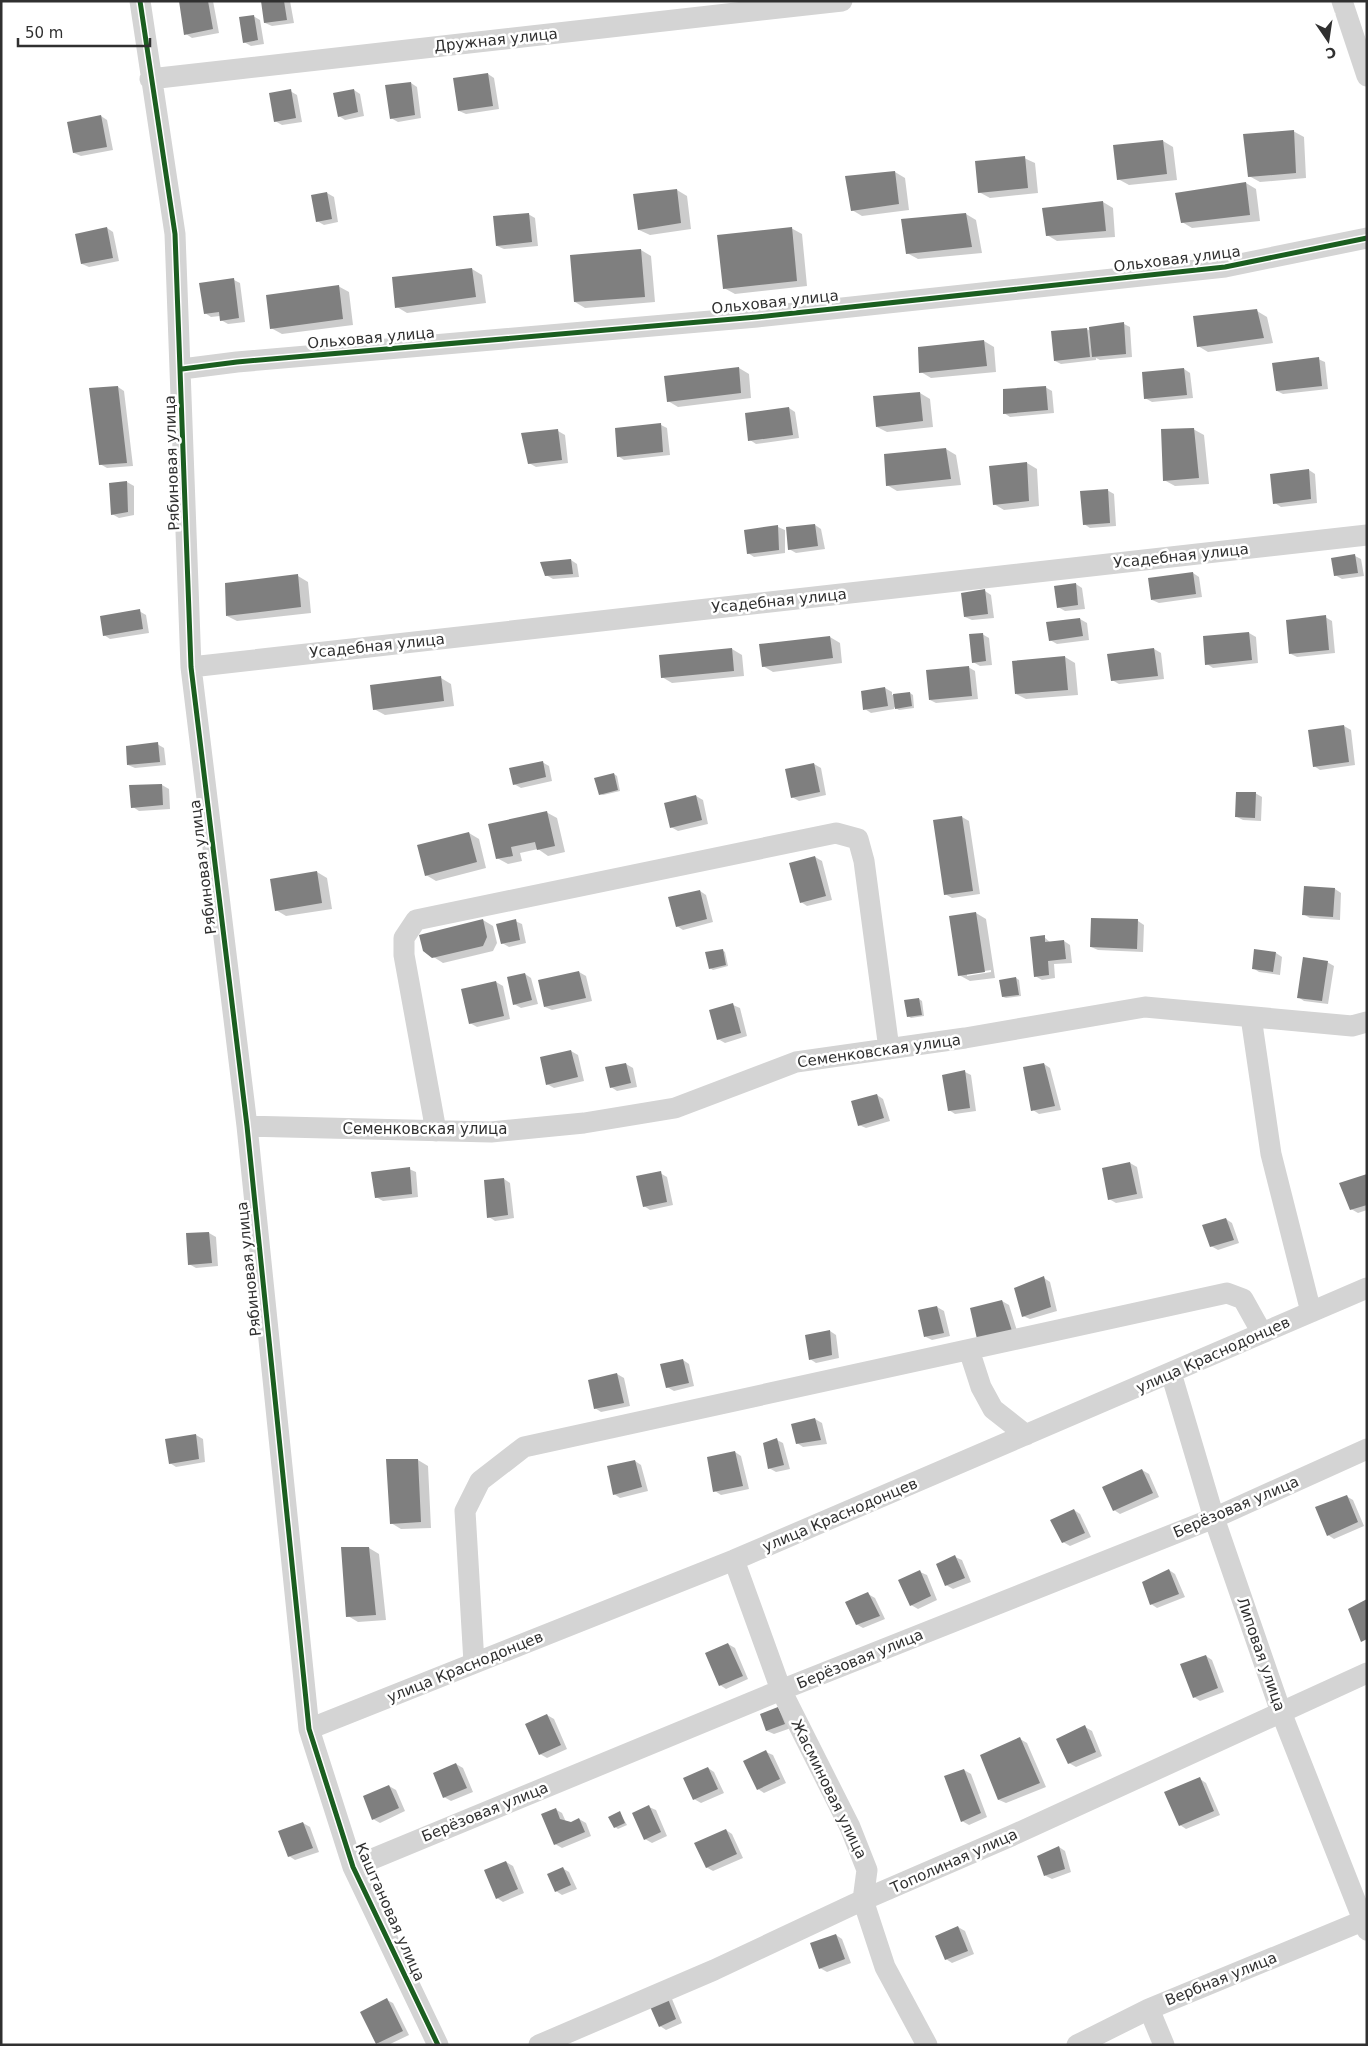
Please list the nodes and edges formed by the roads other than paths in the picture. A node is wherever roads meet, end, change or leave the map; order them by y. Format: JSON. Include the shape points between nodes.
{"nodes":[{"id":1,"x":140,"y":1,"type":"edge"},
{"id":2,"x":842,"y":1,"type":"edge"},
{"id":3,"x":1342,"y":1,"type":"edge"},
{"id":4,"x":1367,"y":76,"type":"edge"},
{"id":5,"x":150,"y":79,"type":"junction"},
{"id":6,"x":1367,"y":238,"type":"edge"},
{"id":7,"x":182,"y":369,"type":"junction"},
{"id":8,"x":1367,"y":535,"type":"edge"},
{"id":9,"x":191,"y":667,"type":"junction"},
{"id":10,"x":1251,"y":1017,"type":"junction"},
{"id":11,"x":1367,"y":1022,"type":"edge"},
{"id":12,"x":889,"y":1049,"type":"junction"},
{"id":13,"x":246,"y":1126,"type":"junction"},
{"id":14,"x":436,"y":1131,"type":"junction"},
{"id":15,"x":1367,"y":1288,"type":"edge"},
{"id":16,"x":1311,"y":1312,"type":"junction"},
{"id":17,"x":1262,"y":1333,"type":"junction"},
{"id":18,"x":969,"y":1350,"type":"junction"},
{"id":19,"x":1171,"y":1373,"type":"junction"},
{"id":20,"x":1026,"y":1435,"type":"junction"},
{"id":21,"x":1367,"y":1449,"type":"edge"},
{"id":22,"x":1214,"y":1518,"type":"junction"},
{"id":23,"x":734,"y":1560,"type":"junction"},
{"id":24,"x":474,"y":1664,"type":"junction"},
{"id":25,"x":1367,"y":1673,"type":"edge"},
{"id":26,"x":781,"y":1690,"type":"junction"},
{"id":27,"x":1281,"y":1712,"type":"junction"},
{"id":28,"x":309,"y":1729,"type":"junction"},
{"id":29,"x":353,"y":1867,"type":"junction"},
{"id":30,"x":863,"y":1900,"type":"junction"},
{"id":31,"x":1365,"y":1923,"type":"edge"},
{"id":32,"x":1149,"y":2009,"type":"junction"},
{"id":33,"x":438,"y":2045,"type":"edge"},
{"id":34,"x":539,"y":2045,"type":"edge"},
{"id":35,"x":927,"y":2045,"type":"edge"},
{"id":36,"x":1077,"y":2045,"type":"edge"},
{"id":37,"x":1164,"y":2045,"type":"edge"}],
"edges":[{"from":1,"to":5,"type":"street","name":"Рябиновая улица"},
{"from":2,"to":5,"type":"street","name":"Дружная улица"},
{"from":3,"to":4,"type":"street"},
{"from":5,"to":7,"type":"street","name":"Рябиновая улица","via":[[175,234]]},
{"from":6,"to":7,"type":"street","name":"Ольховая улица","via":[[1225,267],[756,317]]},
{"from":7,"to":9,"type":"street","name":"Рябиновая улица"},
{"from":8,"to":9,"type":"street","name":"Усадебная улица"},
{"from":9,"to":13,"type":"street","name":"Рябиновая улица"},
{"from":10,"to":11,"type":"street","name":"Семенковская улица","via":[[1352,1026]]},
{"from":10,"to":12,"type":"street","name":"Семенковская улица","via":[[1145,1007]]},
{"from":10,"to":16,"type":"street","via":[[1271,1154]]},
{"from":12,"to":14,"type":"street","name":"Семенковская улица","via":[[796,1062],[675,1108],[584,1123],[500,1131]]},
{"from":12,"to":14,"type":"street","via":[[864,861],[858,839],[836,833],[416,920],[404,938],[404,955]]},
{"from":13,"to":14,"type":"street","name":"Семенковская улица"},
{"from":13,"to":28,"type":"street","name":"Рябиновая улица"},
{"from":15,"to":16,"type":"street","name":"улица Краснодонцев"},
{"from":16,"to":17,"type":"street","name":"улица Краснодонцев"},
{"from":17,"to":18,"type":"street","via":[[1243,1299],[1227,1294]]},
{"from":17,"to":19,"type":"street","name":"улица Краснодонцев"},
{"from":18,"to":20,"type":"street","via":[[981,1387],[993,1408]]},
{"from":18,"to":24,"type":"street","via":[[524,1447],[480,1481],[465,1512]]},
{"from":19,"to":20,"type":"street","name":"улица Краснодонцев"},
{"from":19,"to":22,"type":"street","name":"Липовая улица"},
{"from":20,"to":23,"type":"street","name":"улица Краснодонцев"},
{"from":21,"to":22,"type":"street","name":"Берёзовая улица"},
{"from":22,"to":26,"type":"street","name":"Берёзовая улица"},
{"from":22,"to":27,"type":"street","name":"Липовая улица"},
{"from":23,"to":24,"type":"street","name":"улица Краснодонцев"},
{"from":23,"to":26,"type":"street","name":"Жасминовая улица"},
{"from":24,"to":28,"type":"street","name":"улица Краснодонцев"},
{"from":25,"to":27,"type":"street","name":"Тополиная улица"},
{"from":26,"to":29,"type":"street","name":"Берёзовая улица"},
{"from":26,"to":30,"type":"street","name":"Жасминовая улица","via":[[850,1827],[864,1862],[867,1870]]},
{"from":27,"to":30,"type":"street","name":"Тополиная улица"},
{"from":27,"to":31,"type":"street","name":"Липовая улица"},
{"from":28,"to":29,"type":"street","name":"Каштановая улица"},
{"from":29,"to":33,"type":"street","name":"Каштановая улица"},
{"from":30,"to":34,"type":"street","name":"Тополиная улица","via":[[714,1970]]},
{"from":30,"to":35,"type":"street","name":"Жасминовая улица","via":[[885,1967]]},
{"from":31,"to":32,"type":"street","name":"Вербная улица"},
{"from":32,"to":36,"type":"street","name":"Вербная улица"},
{"from":32,"to":37,"type":"street"}]}
